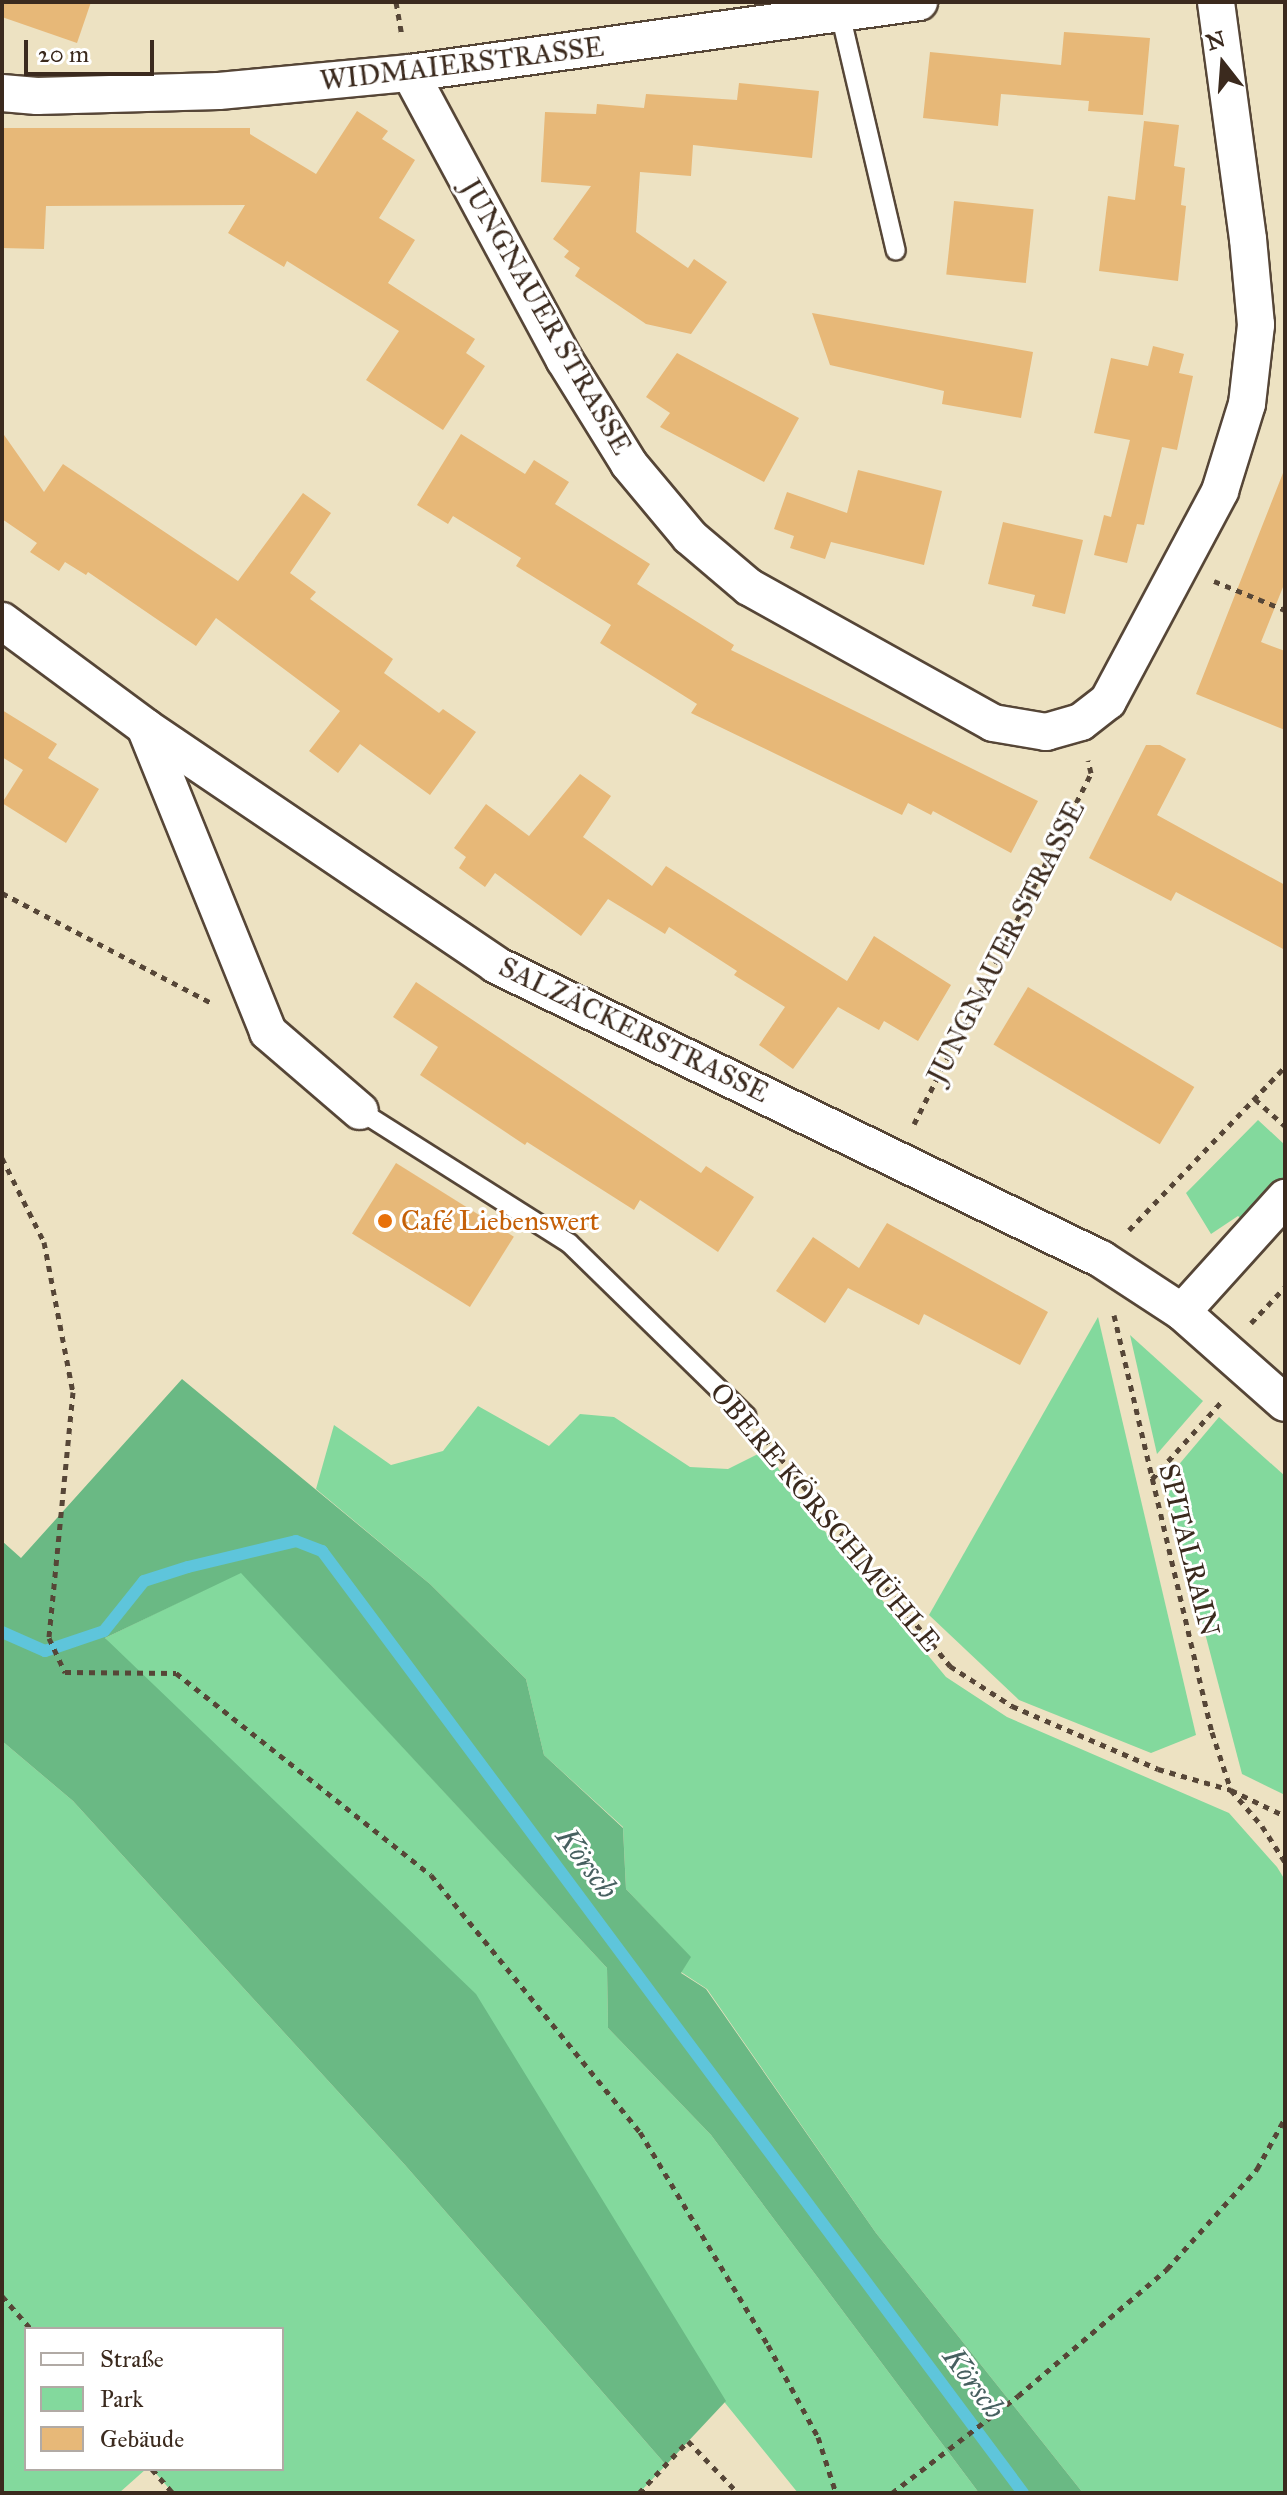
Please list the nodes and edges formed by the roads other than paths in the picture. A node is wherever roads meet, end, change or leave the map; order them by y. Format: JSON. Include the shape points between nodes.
{"nodes":[{"id":1,"x":919,"y":2,"type":"edge"},
{"id":2,"x":1216,"y":2,"type":"edge"},
{"id":3,"x":840,"y":13,"type":"junction"},
{"id":4,"x":410,"y":73,"type":"junction"},
{"id":5,"x":2,"y":93,"type":"edge"},
{"id":6,"x":896,"y":251,"type":"dead end"},
{"id":7,"x":2,"y":621,"type":"edge"},
{"id":8,"x":145,"y":727,"type":"junction"},
{"id":9,"x":360,"y":1111,"type":"joint"},
{"id":10,"x":1285,"y":1198,"type":"edge"},
{"id":11,"x":1182,"y":1312,"type":"junction"},
{"id":12,"x":1285,"y":1403,"type":"edge"},
{"id":13,"x":746,"y":1416,"type":"road end"}],
"edges":[{"from":1,"to":3,"type":"street","name":"WIDMAIERSTRASSE"},
{"from":2,"to":4,"type":"street","name":"JUNGNAUER STRASSE","via":[[1256,325],[1247,404],[1220,491],[1108,701],[1081,722],[1046,732],[993,723],[749,587],[690,537],[629,464],[564,359]]},
{"from":3,"to":4,"type":"street","name":"WIDMAIERSTRASSE"},
{"from":3,"to":6,"type":"lane"},
{"from":4,"to":5,"type":"street","name":"WIDMAIERSTRASSE","via":[[219,91]]},
{"from":7,"to":8,"type":"street","name":"SALZÄCKERSTRASSE"},
{"from":8,"to":9,"type":"street","name":"OBERE KÖRSCHMÜHLE","via":[[268,1032]]},
{"from":8,"to":11,"type":"street","name":"SALZÄCKERSTRASSE","via":[[496,965],[1101,1259]]},
{"from":9,"to":13,"type":"lane","name":"OBERE KÖRSCHMÜHLE","via":[[569,1243]]},
{"from":10,"to":11,"type":"street"},
{"from":11,"to":12,"type":"street","name":"SALZÄCKERSTRASSE"}]}
